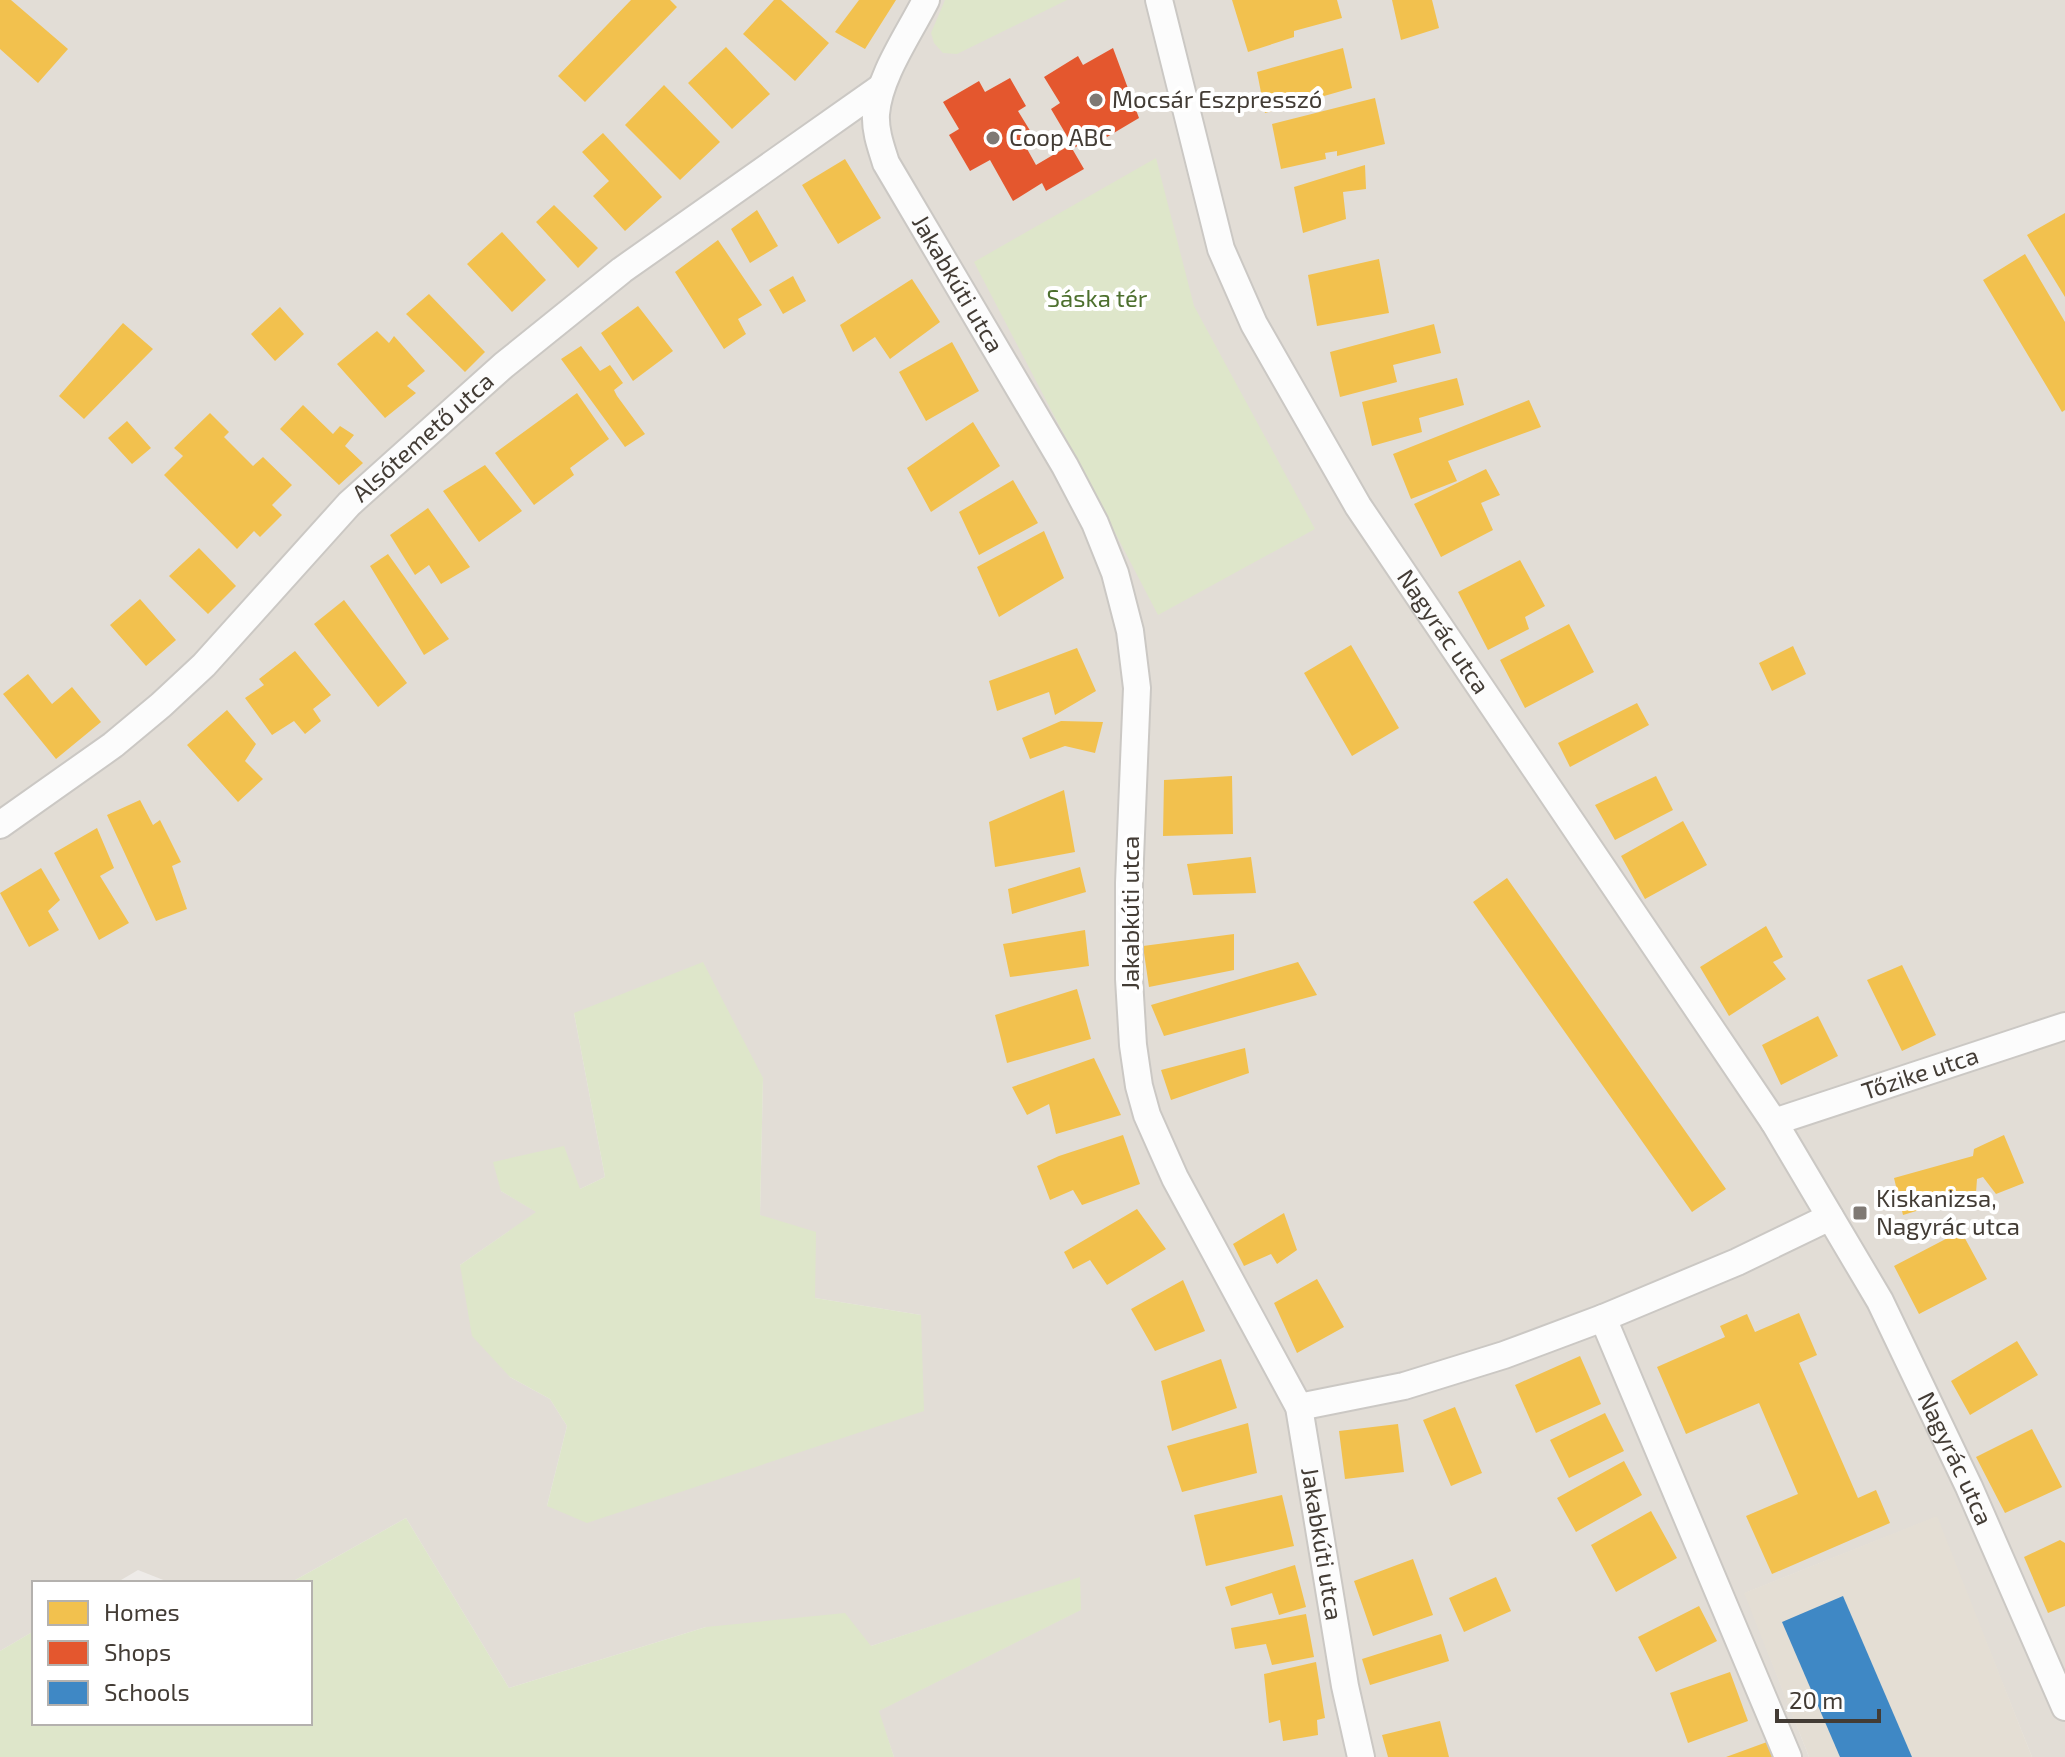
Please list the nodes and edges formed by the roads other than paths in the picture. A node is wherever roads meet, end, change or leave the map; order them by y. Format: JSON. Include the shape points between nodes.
{"nodes":[{"id":1,"x":926,"y":0,"type":"edge"},
{"id":2,"x":1159,"y":0,"type":"edge"},
{"id":3,"x":880,"y":88,"type":"junction"},
{"id":4,"x":0,"y":825,"type":"edge"},
{"id":5,"x":2065,"y":1026,"type":"edge"},
{"id":6,"x":1774,"y":1122,"type":"junction"},
{"id":7,"x":1830,"y":1217,"type":"junction"},
{"id":8,"x":1603,"y":1318,"type":"junction"},
{"id":9,"x":1299,"y":1407,"type":"junction"},
{"id":10,"x":2065,"y":1707,"type":"edge"},
{"id":11,"x":1361,"y":1757,"type":"edge"},
{"id":12,"x":1788,"y":1757,"type":"edge"}],
"edges":[{"from":1,"to":3,"type":"street"},
{"from":2,"to":6,"type":"street","name":"Nagyrác utca","via":[[1221,249],[1254,324],[1358,506]]},
{"from":3,"to":4,"type":"street","name":"Alsótemető utca","via":[[622,270],[504,365],[349,504],[204,665],[161,705]]},
{"from":3,"to":9,"type":"street","name":"Jakabkúti utca","via":[[876,116],[886,163],[1065,466],[1115,573],[1137,688],[1129,979],[1139,1086],[1175,1178]]},
{"from":5,"to":6,"type":"street","name":"Tőzike utca"},
{"from":6,"to":7,"type":"street","name":"Nagyrác utca"},
{"from":7,"to":8,"type":"street"},
{"from":7,"to":10,"type":"street","name":"Nagyrác utca","via":[[1923,1388]]},
{"from":8,"to":9,"type":"street","via":[[1404,1386]]},
{"from":8,"to":12,"type":"street"},
{"from":9,"to":11,"type":"street","name":"Jakabkúti utca"}]}
